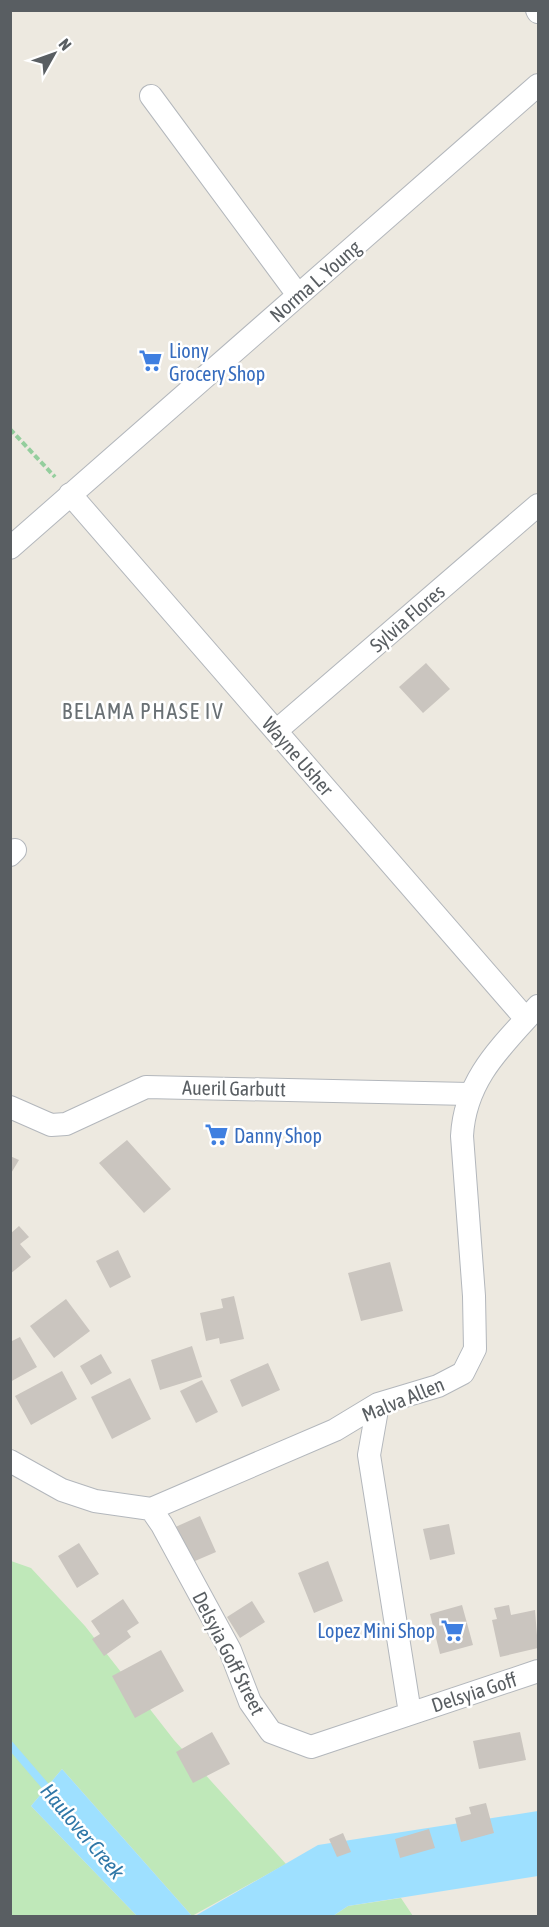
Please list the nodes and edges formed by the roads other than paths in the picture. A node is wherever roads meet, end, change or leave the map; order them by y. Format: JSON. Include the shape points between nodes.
{"nodes":[{"id":1,"x":538,"y":85,"type":"edge"},
{"id":2,"x":151,"y":96,"type":"dead end"},
{"id":3,"x":298,"y":295,"type":"junction"},
{"id":4,"x":70,"y":494,"type":"junction"},
{"id":5,"x":538,"y":505,"type":"edge"},
{"id":6,"x":10,"y":548,"type":"edge"},
{"id":7,"x":276,"y":731,"type":"junction"},
{"id":8,"x":532,"y":1012,"type":"edge"},
{"id":9,"x":469,"y":1094,"type":"junction"},
{"id":10,"x":10,"y":1107,"type":"edge"},
{"id":11,"x":378,"y":1404,"type":"junction"},
{"id":12,"x":10,"y":1461,"type":"edge"},
{"id":13,"x":151,"y":1509,"type":"junction"},
{"id":14,"x":538,"y":1671,"type":"edge"},
{"id":15,"x":410,"y":1713,"type":"junction"}],
"edges":[{"from":1,"to":3,"type":"street","name":"Norma L. Young"},
{"from":2,"to":3,"type":"street"},
{"from":3,"to":4,"type":"street","name":"Norma L. Young"},
{"from":4,"to":6,"type":"street","name":"Norma L. Young"},
{"from":4,"to":7,"type":"street","name":"Wayne Usher"},
{"from":5,"to":7,"type":"street","name":"Sylvia Flores"},
{"from":7,"to":8,"type":"street","name":"Wayne Usher"},
{"from":8,"to":9,"type":"street","name":"Malva Allen","via":[[486,1066]]},
{"from":9,"to":10,"type":"street","name":"Aueril Garbutt","via":[[146,1087],[66,1124],[51,1125]]},
{"from":9,"to":11,"type":"street","name":"Malva Allen","via":[[462,1136],[475,1348],[462,1373],[438,1386]]},
{"from":11,"to":13,"type":"street","name":"Malva Allen","via":[[335,1430]]},
{"from":11,"to":15,"type":"street","via":[[369,1455]]},
{"from":12,"to":13,"type":"street","via":[[95,1501]]},
{"from":13,"to":15,"type":"street","name":"Delsyia Goff Street","via":[[230,1650],[250,1702],[271,1732],[311,1747]]},
{"from":14,"to":15,"type":"street","name":"Delsyia Goff"}]}
